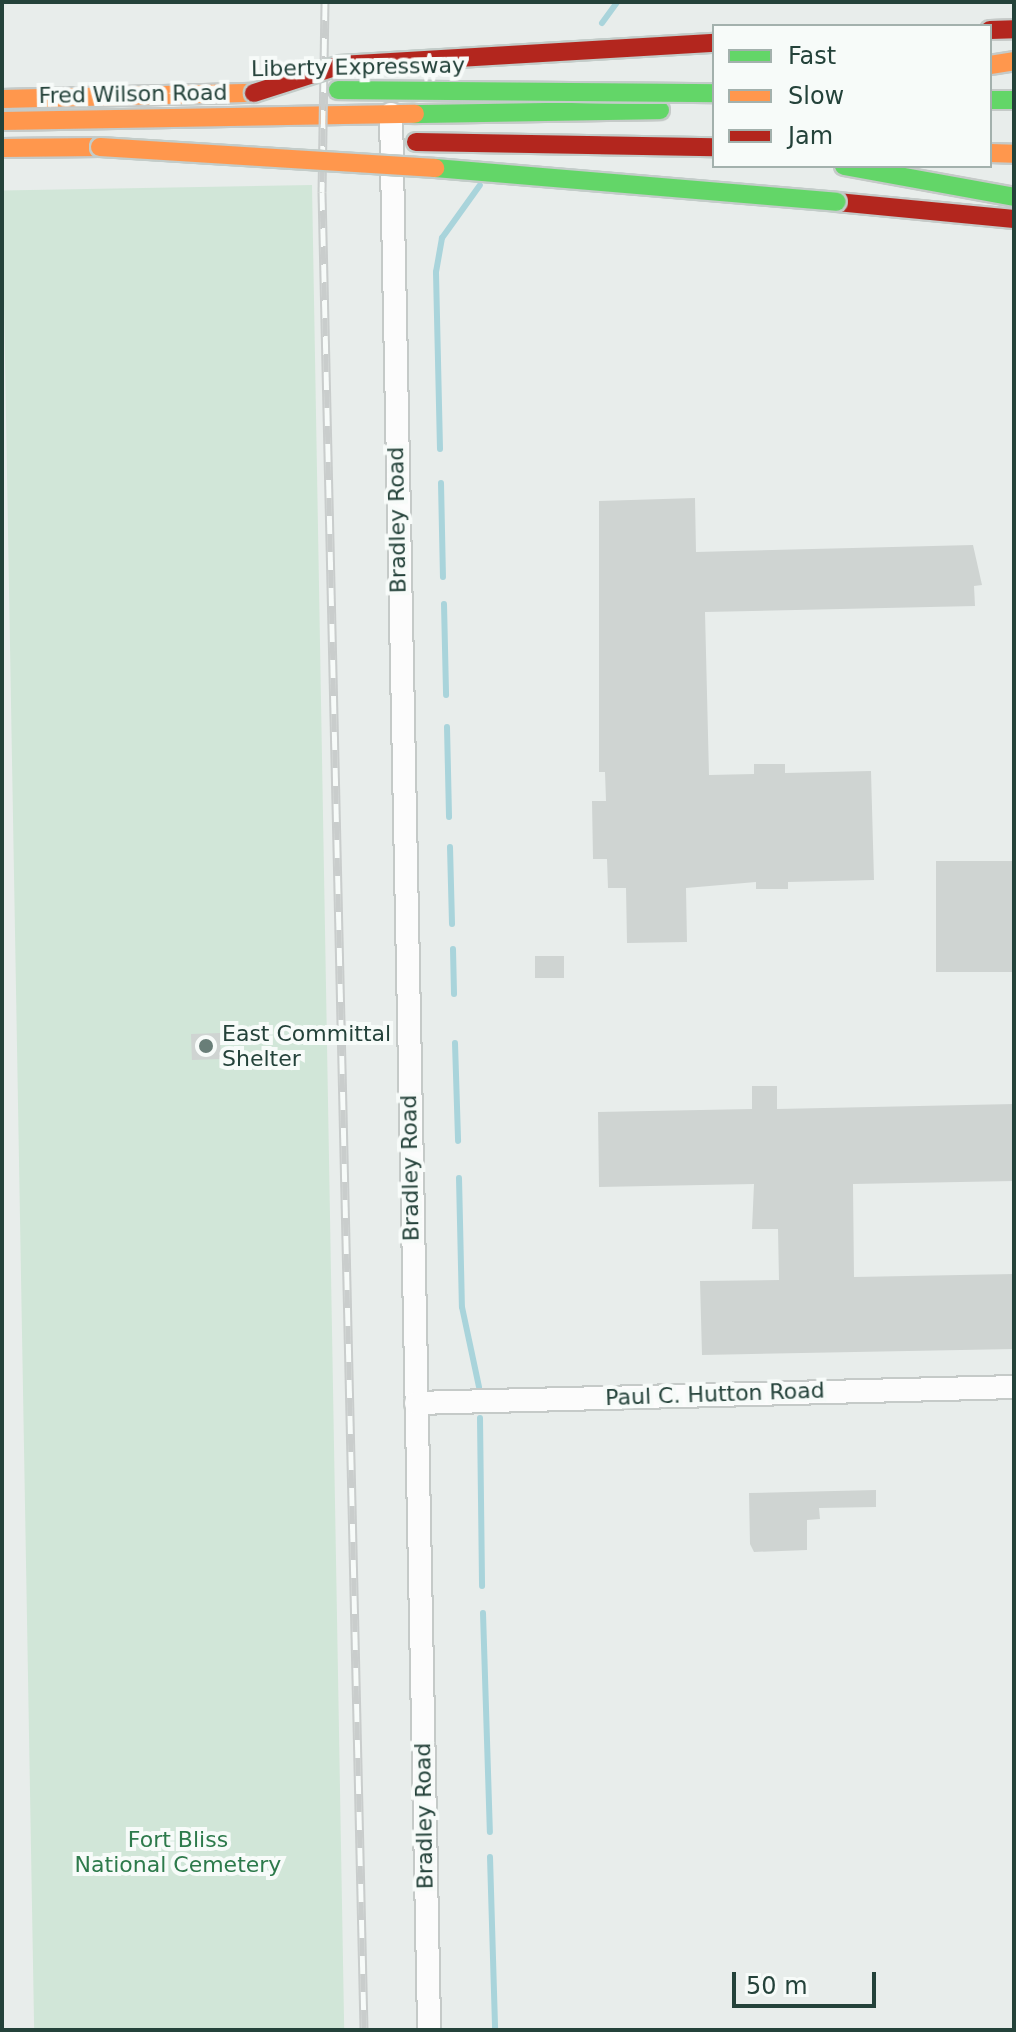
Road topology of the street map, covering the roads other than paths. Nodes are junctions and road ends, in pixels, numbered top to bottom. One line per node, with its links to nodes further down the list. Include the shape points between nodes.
1 (1014, 29): 2 (main road)
2 (992, 30)
3 (712, 43): 6 (main road, bridge, via 341,65)
4 (1014, 61): 5 (main road)
5 (992, 65)
6 (254, 93): 7 (main road, Liberty Expressway, bridge); 8 (main road, Liberty Expressway)
7 (712, 93)
8 (2, 99)
9 (992, 100): 10 (main road)
10 (1014, 100)
11 (712, 106): 13 (main road, Fred Wilson Road)
12 (391, 114): 13 (main road, Fred Wilson Road); 14 (main road, Fred Wilson Road); 25 (street, Bradley Road)
13 (553, 115): 15 (main road, Fred Wilson Road)
14 (2, 121)
15 (712, 133)
16 (100, 147): 17 (main road, bridge, via 488,141); 18 (main road); 23 (main road, bridge, via 585,178)
17 (712, 147)
18 (2, 148)
19 (992, 153): 20 (main road)
20 (1014, 154)
21 (855, 168): 22 (main road)
22 (1014, 197)
23 (1014, 219)
24 (1014, 1387): 25 (street, Paul C. Hutton Road)
25 (416, 1403): 26 (street, Bradley Road)
26 (429, 2030)

